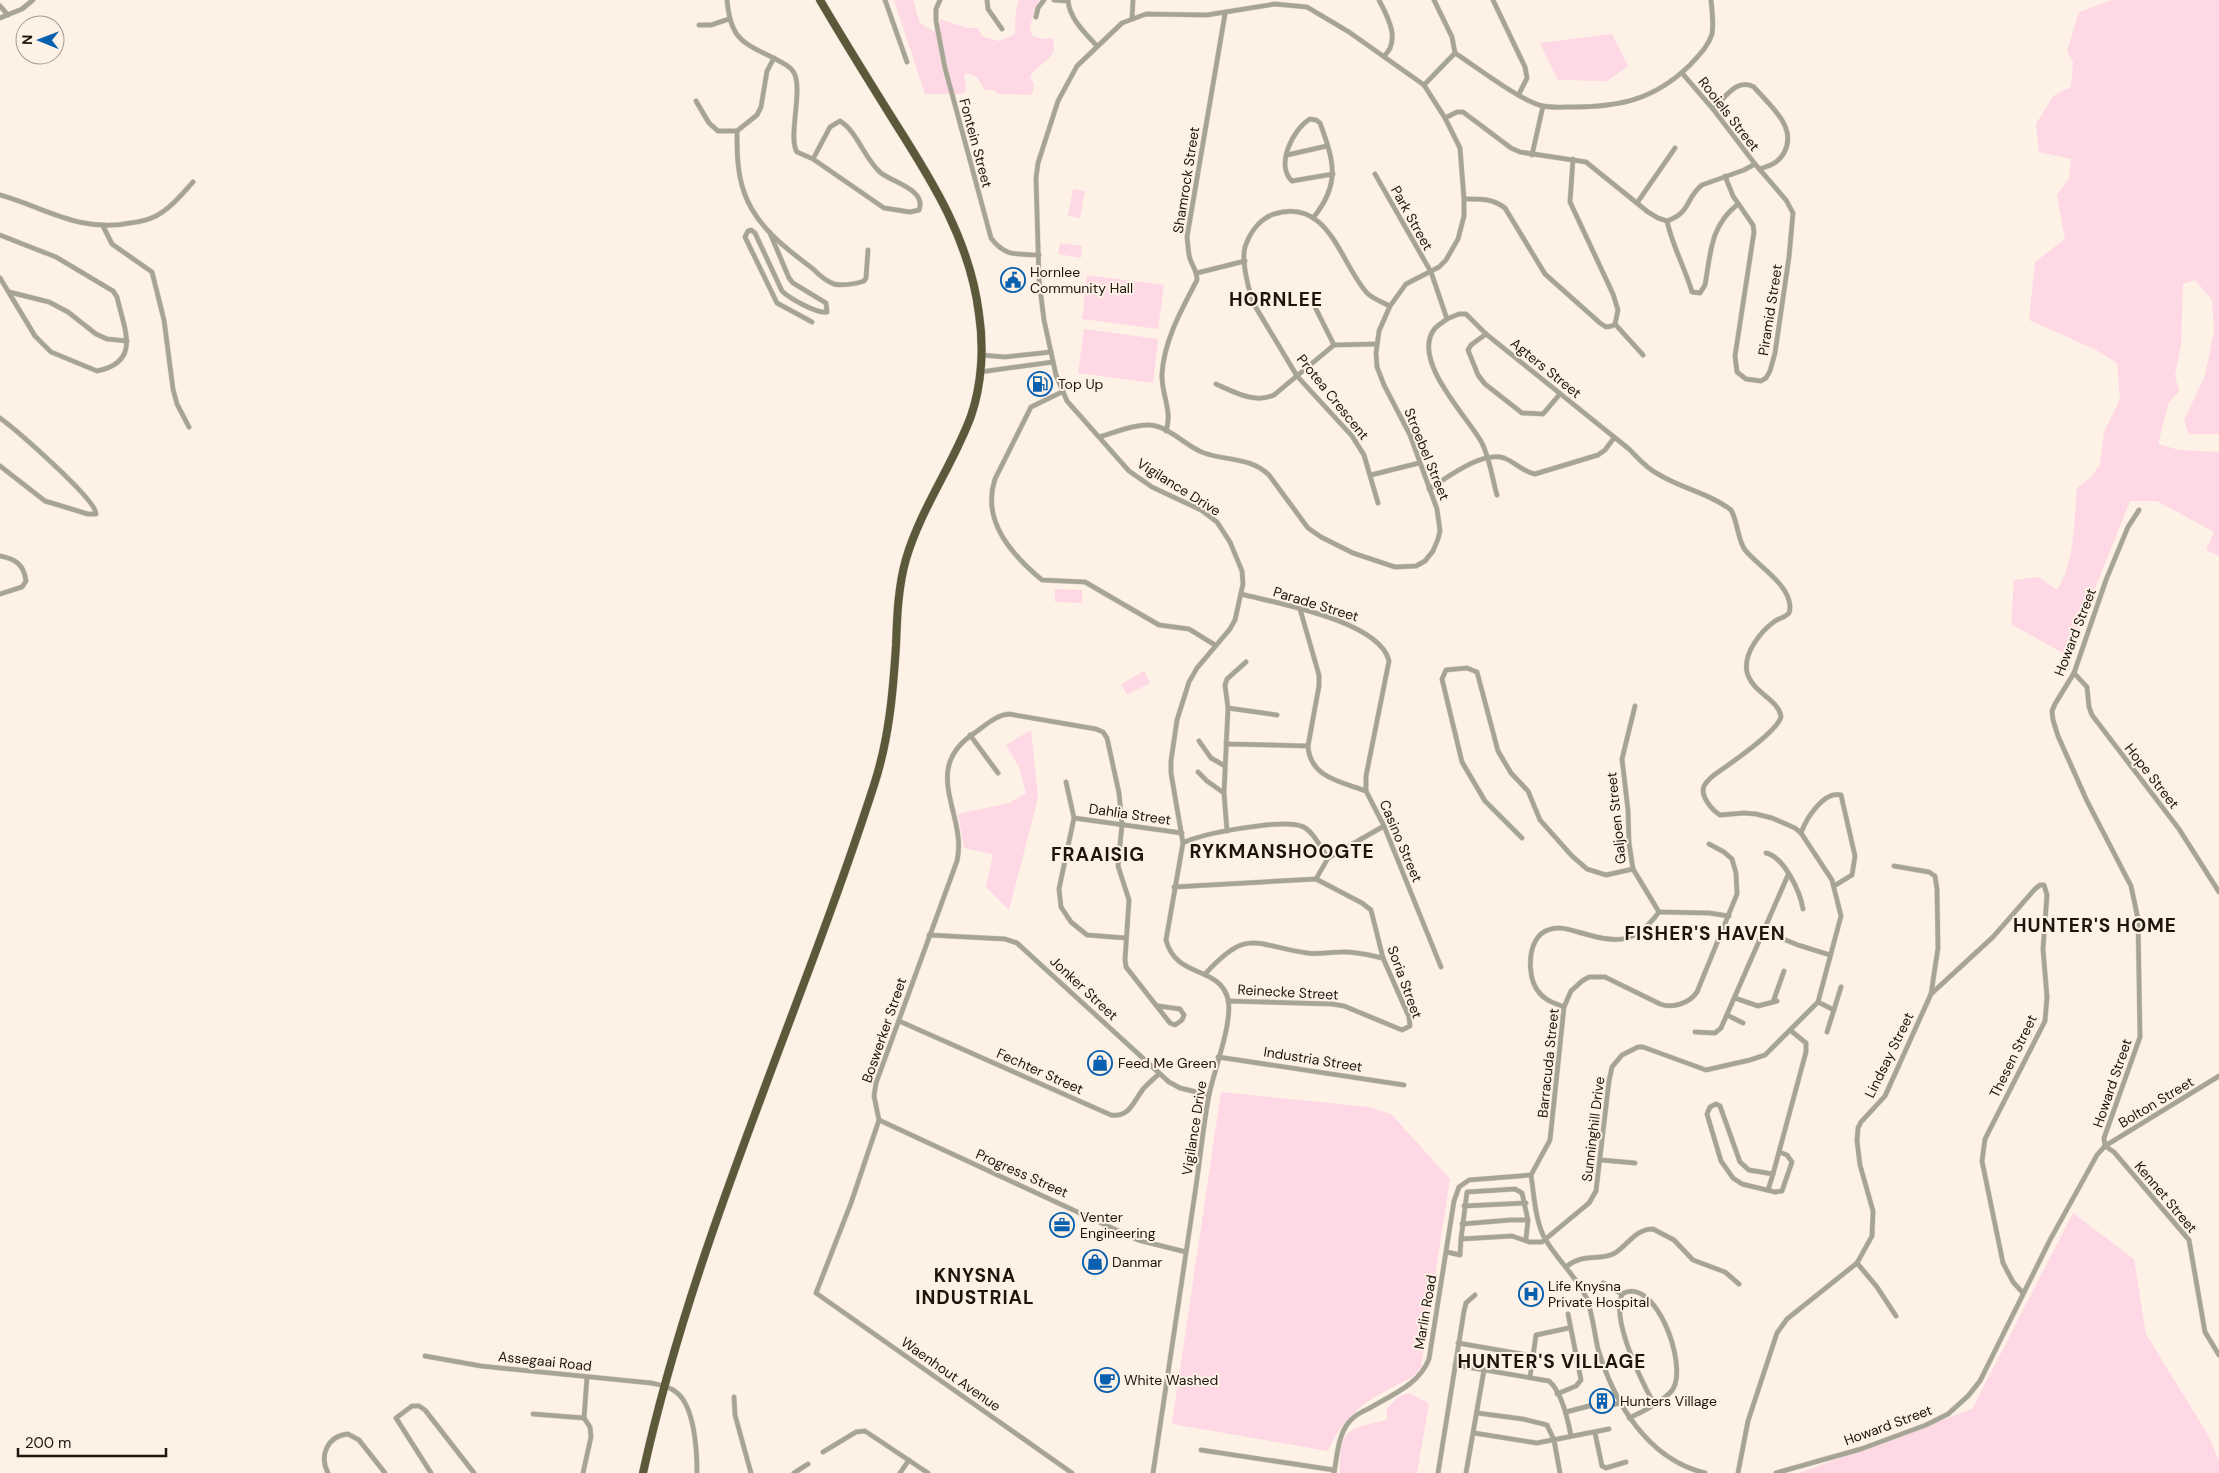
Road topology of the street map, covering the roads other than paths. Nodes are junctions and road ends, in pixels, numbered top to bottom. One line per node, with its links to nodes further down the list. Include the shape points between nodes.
1 (33, 0): 18 (street, via 28,6)
2 (727, 0): 21 (street)
3 (820, 0): 76 (highway, via 930,179 954,224 972,274 980,316)
4 (885, 0): 29 (street)
5 (940, 0): 60 (street, Fontein Street, via 936,21 945,68 991,238 1006,252)
6 (987, 0): 24 (street, via 988,9)
7 (1044, 0): 19 (street)
8 (1054, 0): 9 (street)
9 (1068, 0): 25 (street, via 1076,21)
10 (1133, 0): 22 (street)
11 (1379, 0): 27 (street, via 1393,36 1389,52)
12 (1434, 0): 26 (street, via 1452,37)
13 (1493, 0): 32 (street, via 1525,67 1526,78)
14 (1711, 0): 30 (street, via 1711,37 1702,53)
15 (1275, 2): 17 (street); 27 (street, via 1307,7)
16 (0, 6): 18 (street)
17 (1225, 14): 22 (street, via 1146,14); 63 (street, Shamrock Street, via 1188,237 1190,259)
18 (8, 15): 20 (street)
19 (1036, 17)
20 (0, 18)
21 (729, 19): 23 (street); 28 (street, via 733,30 745,44)
22 (1132, 19): 25 (street, Vigilance Drive, via 1122,23)
23 (699, 25)
24 (1002, 29)
25 (1097, 46): 60 (street, Vigilance Drive, via 1077,66 1065,85 1038,163)
26 (1455, 53): 31 (street); 32 (street)
27 (1384, 56): 31 (street)
28 (774, 58): 37 (street, via 765,77 757,116); 42 (street, via 796,75 794,145 797,152)
29 (907, 62)
30 (1682, 73): 34 (street, via 1644,98 1622,104); 35 (street, Rooiels Street)
31 (1424, 85): 36 (street, Stroebel Street)
32 (1519, 94): 34 (street)
33 (696, 101): 37 (street, via 709,123 718,131)
34 (1543, 106): 41 (street)
35 (1712, 109): 44 (street, Rooiels Street); 45 (street, via 1739,84 1748,84 1782,120 1789,136 1786,150 1777,162)
36 (1445, 118): 41 (street, via 1463,112 1510,148); 51 (street, Stroebel Street, via 1460,148)
37 (737, 131): 57 (street, via 738,168 744,193)
38 (1327, 146): 40 (street); 40 (street, via 1320,123 1310,119 1298,128); 46 (street)
39 (1675, 148): 52 (street)
40 (1287, 155): 46 (street, via 1285,170 1292,181)
41 (1532, 155): 43 (street)
42 (813, 159): 42 (street, via 830,127 840,121 877,169 915,194 920,202 919,210 910,212 884,208)
43 (1573, 159): 52 (street, via 1586,162); 70 (street, via 1570,202 1613,294 1618,310)
44 (1754, 164): 45 (street, Rooiels Street); 48 (street)
45 (1759, 168): 53 (street, Piramid Street, via 1786,200 1793,213 1793,221 1774,359 1766,378 1758,381 1740,376 1736,367 1754,232 1753,225)
46 (1333, 174): 54 (street, via 1329,193)
47 (1375, 174): 62 (street, Park Street)
48 (1726, 176): 53 (street, Piramid Street); 55 (street, via 1702,185 1682,214)
49 (193, 182): 56 (street, via 155,217)
50 (0, 195): 56 (street, via 78,224)
51 (1464, 199): 62 (street, Stroebel Street, via 1464,216 1458,239 1446,260); 70 (street, via 1498,202 1505,208 1545,274 1600,323 1606,327)
52 (1637, 203): 55 (street)
53 (1738, 204): 55 (street, via 1719,223 1705,285 1700,293 1692,292)
54 (1313, 218): 61 (street, Protea Crescent, via 1304,213 1283,212 1264,218 1245,248); 67 (street, via 1328,231 1369,295)
55 (1667, 221)
56 (103, 226): 85 (street, via 112,244 152,272 164,320 173,389)
57 (770, 233): 59 (street, via 817,273 836,284 864,281); 69 (street, via 793,284 826,303 827,312 818,312 787,296 755,233 751,230 745,237 777,303)
58 (0, 235): 72 (street, via 44,251 113,291)
59 (868, 250)
60 (1039, 255): 75 (street, Vigilance Drive, via 1040,295)
61 (1245, 261): 63 (street); 80 (street, Protea Crescent, via 1250,295)
62 (1431, 272): 67 (street, Stroebel Street, via 1406,284); 68 (street, Park Street)
63 (1197, 273): 86 (street, via 1197,280 1173,328 1162,373 1169,415)
64 (0, 278): 65 (street)
65 (9, 292): 72 (street, via 49,302 96,334); 72 (street, via 35,336 46,348 90,370 105,369 119,363 126,354)
66 (1313, 303): 74 (street)
67 (1390, 306): 73 (street, Stroebel Street)
68 (1448, 319): 71 (street, Agters Street, via 1466,314); 89 (street, via 1430,337 1432,365 1450,401 1482,445)
69 (812, 322)
70 (1615, 324): 77 (street)
71 (1486, 334): 83 (street, Agters Street); 83 (street, via 1468,350 1485,384 1522,413 1531,415 1542,414)
72 (127, 341)
73 (1376, 344): 74 (street); 90 (street, Stroebel Street, via 1377,367 1410,435)
74 (1334, 345): 80 (street)
75 (1051, 352): 76 (street, via 1005,358); 78 (street, Vigilance Drive)
76 (980, 355): 79 (highway)
77 (1643, 355)
78 (1054, 362): 79 (street); 82 (street, Vigilance Drive)
79 (980, 372): 202 (highway, via 970,419 925,508 904,563 891,713 874,788 714,1227)
80 (1297, 376): 81 (street, via 1266,399 1236,393); 92 (street, Protea Crescent, via 1352,436)
81 (1216, 384)
82 (1062, 392): 87 (street, Vigilance Drive); 101 (street, via 1031,407 995,479 992,501 998,531 1004,542 1042,580 1085,582 1159,626 1189,628)
83 (1560, 394): 88 (street, Agters Street)
84 (0, 418): 91 (street, via 75,484 96,508 96,514 46,501)
85 (189, 427)
86 (1166, 431): 87 (street, Stroebel Street, via 1157,426 1145,426); 93 (street, Stroebel Street, via 1205,453 1257,466 1269,475 1313,532 1353,553 1395,567 1416,566 1425,561 1438,540 1437,509)
87 (1099, 436): 99 (street, Vigilance Drive, via 1141,480 1201,510 1217,522 1240,562)
88 (1614, 438): 89 (street, via 1598,455 1536,474 1528,473 1501,457); 122 (street, Agters Street, via 1660,476 1731,510 1744,548 1765,568 1789,601 1791,608 1788,613 1764,632 1752,647 1747,663 1747,672 1757,690 1781,712 1780,722 1772,732 1713,775 1703,792 1711,808 1720,815 1744,813 1772,818)
89 (1487, 458): 93 (street); 94 (street)
90 (1419, 463): 92 (street); 93 (street, Stroebel Street)
91 (0, 466)
92 (1371, 475): 95 (street, Protea Crescent)
93 (1429, 489)
94 (1497, 495)
95 (1378, 503)
96 (2139, 510): 103 (street, Howard Street, via 2128,527 2106,580)
97 (0, 556): 98 (street, via 19,563 25,571 26,581 22,587)
98 (0, 594)
99 (1241, 594): 100 (street, Parade Street); 101 (street, Vigilance Drive, via 1235,620)
100 (1300, 609): 110 (street, via 1319,675); 115 (street, Parade Street, via 1361,630 1373,638 1387,655)
101 (1215, 645): 121 (street, Vigilance Drive, via 1189,682 1177,720 1171,773)
102 (1246, 662): 105 (street, via 1225,682)
103 (2074, 673): 134 (street, Hope Street, via 2087,687 2089,707 2095,719 2179,828); 167 (street, Howard Street, via 2053,707 2053,720 2087,800 2128,878 2138,919 2140,1037 2104,1138)
104 (1635, 706): 129 (street, Galjoen Street, via 1622,759)
105 (1228, 708): 106 (street); 109 (street)
106 (1277, 716)
107 (970, 735): 113 (street); 118 (street, via 1003,714 1103,732 1116,778); 139 (street, Boswerker Street, via 955,751 947,770 959,848)
108 (1199, 742): 111 (street, via 1211,758)
109 (1226, 744): 110 (street); 111 (street)
110 (1308, 746): 115 (street, Casino Street, via 1309,756 1319,772)
111 (1224, 766): 116 (street)
112 (1198, 772): 116 (street)
113 (998, 773)
114 (1066, 782): 117 (street)
115 (1366, 791): 119 (street, Casino Street)
116 (1224, 792): 120 (street)
117 (1074, 818): 118 (street, Dahlia Street); 140 (street, via 1060,889 1061,907 1071,922 1088,935)
118 (1122, 824): 121 (street, Dahlia Street); 140 (street, via 1118,860 1129,900)
119 (1384, 826): 127 (street); 143 (street, Casino Street)
120 (1227, 830): 124 (street); 127 (street, via 1300,825)
121 (1182, 832): 124 (street, Vigilance Drive)
122 (1801, 833): 132 (street); 132 (street, via 1813,810 1830,795 1841,795 1855,861 1852,874)
123 (1522, 838): 129 (street, via 1485,801 1462,762 1442,679 1446,670 1467,668 1477,672 1498,750 1510,773 1528,791 1540,820 1572,856 1587,869 1606,875)
124 (1183, 842): 133 (street, Vigilance Drive)
125 (1709, 844): 137 (street, Barracuda Street, via 1724,852 1735,866 1737,894)
126 (1766, 853): 130 (street, via 1777,858)
127 (1328, 858): 131 (street)
128 (1894, 866): 147 (street, Lindsay Street, via 1929,872 1936,880 1938,948)
129 (1633, 869): 136 (street, Galjoen Street)
130 (1788, 875): 135 (street, via 1800,894); 138 (street)
131 (1316, 879): 133 (street); 142 (street, Soria Street, via 1371,910)
132 (1834, 886): 141 (street, via 1841,916)
133 (1174, 887): 145 (street, Vigilance Drive, via 1166,930 1168,948 1184,966)
134 (2219, 892)
135 (1804, 908)
136 (1659, 912): 137 (street); 152 (street, via 1643,932 1623,939 1596,938 1561,928 1540,934 1532,951 1532,979 1542,996)
137 (1729, 916): 152 (street, Barracuda Street, via 1697,992 1689,1000 1663,1006 1598,976 1589,977 1576,986)
138 (1763, 931): 141 (street); 148 (street)
139 (929, 935): 155 (street, Boswerker Street); 162 (street, Jonker Street, via 1005,939 1016,943)
140 (1126, 938): 151 (street, via 1126,967)
141 (1830, 955): 150 (street)
142 (1383, 958): 145 (street, via 1343,952 1308,953 1268,943 1246,942 1228,951); 157 (street, Soria Street, via 1411,1024)
143 (1441, 967)
144 (1784, 971): 148 (street, via 1775,1001 1758,1006)
145 (1205, 974): 149 (street, Vigilance Drive, via 1222,988)
146 (1841, 987): 153 (street)
147 (1931, 994): 183 (street, Lindsay Street, via 1885,1096 1858,1128 1860,1165 1874,1220 1872,1236); 188 (street, Thesen Street, via 1993,937 2035,888 2044,885 2048,895 2043,949 2047,997 2045,1022 1984,1139 1982,1161 2004,1263 2013,1282)
148 (1735, 998): 154 (street)
149 (1228, 1001): 157 (street, Reinecke Street, via 1332,1004); 161 (street, Vigilance Drive, via 1228,1017)
150 (1818, 1002): 153 (street); 158 (street, Sunninghill Drive)
151 (1158, 1006): 151 (street, via 1170,1023 1182,1020 1184,1015 1180,1009)
152 (1564, 1007): 172 (street, Barracuda Street, via 1550,1140)
153 (1834, 1010): 160 (street)
154 (1727, 1015): 156 (street); 159 (street, via 1719,1032)
155 (899, 1021): 162 (street, Fechter Street, via 1111,1115 1123,1115 1128,1111 1144,1088); 166 (street, Boswerker Street, via 874,1090)
156 (1743, 1023)
157 (1402, 1030)
158 (1790, 1030): 168 (street, via 1806,1044 1806,1052); 169 (street, Sunninghill Drive, via 1765,1055 1706,1070 1644,1047 1622,1055 1612,1067 1609,1081)
159 (1695, 1032)
160 (1827, 1032)
161 (1218, 1056): 164 (street, Industria Street); 165 (street, Vigilance Drive)
162 (1159, 1074): 165 (street, Jonker Street, via 1180,1088)
163 (2219, 1076): 167 (street, Bolton Street)
164 (1404, 1085)
165 (1209, 1095): 181 (street, Vigilance Drive)
166 (879, 1120): 181 (street, Progress Street, via 1138,1240); 187 (street, Boswerker Street)
167 (2105, 1146): 188 (street, Howard Street, via 2080,1184); 195 (street, Kennet Street, via 2114,1152 2189,1240 2205,1332)
168 (1780, 1152): 171 (street); 173 (street, via 1790,1157 1790,1170 1782,1191)
169 (1601, 1160): 170 (street); 180 (street, Sunninghill Drive, via 1594,1197)
170 (1635, 1163)
171 (1773, 1174): 173 (street); 173 (street, via 1743,1166 1737,1158 1720,1106 1710,1106 1708,1120 1723,1165 1739,1183)
172 (1531, 1175): 180 (street, via 1539,1224); 182 (street, Marlin Road, via 1469,1180 1462,1184 1456,1192)
173 (1768, 1190)
174 (1526, 1203): 175 (street); 175 (street, via 1522,1194 1515,1190 1473,1191 1466,1194); 176 (street)
175 (1464, 1206): 177 (street)
176 (1528, 1220): 177 (street); 179 (street)
177 (1462, 1224): 178 (street)
178 (1461, 1239): 179 (street, via 1512,1236); 182 (street, via 1460,1255)
179 (1526, 1239): 180 (street, via 1535,1243)
180 (1546, 1240): 184 (street)
181 (1186, 1252): 235 (street, Vigilance Drive)
182 (1447, 1252): 222 (street, Marlin Road, via 1429,1359 1424,1370 1410,1384 1349,1422 1340,1440)
183 (1857, 1263): 192 (street); 240 (street, Lindsay Street, via 1788,1319 1777,1333 1748,1421)
184 (1567, 1266): 186 (street, via 1580,1258 1615,1253 1641,1231 1653,1229 1674,1240 1693,1260 1725,1272); 205 (street, via 1589,1304 1604,1366)
185 (1603, 1283): 190 (street)
186 (1739, 1284)
187 (816, 1293): 234 (street, Waenhout Avenue)
188 (2023, 1293): 241 (street, Howard Street, via 1980,1381 1948,1414 1869,1446)
189 (1474, 1294): 194 (street, via 1465,1306)
190 (1622, 1294): 206 (street, via 1619,1304 1624,1334); 206 (street, via 1634,1291 1646,1298 1667,1326 1673,1344 1675,1385 1669,1394)
191 (1568, 1314): 193 (street)
192 (1896, 1316)
193 (1569, 1328): 197 (street, via 1537,1333); 203 (street, via 1581,1383)
194 (1458, 1343): 197 (street); 198 (street)
195 (2219, 1355)
196 (425, 1356): 200 (street, Assegaai Road, via 482,1366)
197 (1533, 1356): 201 (street)
198 (1455, 1365): 199 (street); 236 (street)
199 (1484, 1370): 201 (street); 208 (street)
200 (587, 1377): 202 (street, Assegaai Road); 210 (street)
201 (1530, 1377): 203 (street, via 1549,1381)
202 (664, 1386): 228 (highway); 229 (street, via 681,1396 687,1410 696,1443)
203 (1557, 1394): 207 (street)
204 (734, 1397): 230 (street, via 735,1415)
205 (1620, 1403): 207 (street); 211 (street)
206 (1654, 1404): 211 (street)
207 (1566, 1412): 215 (street)
208 (1477, 1413): 213 (street); 216 (street, via 1542,1423 1549,1427)
209 (533, 1414): 210 (street)
210 (584, 1418): 227 (street, via 591,1431)
211 (1629, 1418): 239 (street, via 1663,1453)
212 (1609, 1430): 214 (street)
213 (1474, 1433): 216 (street, via 1533,1443); 237 (street)
214 (1595, 1433): 215 (street); 220 (street, via 1602,1466 1606,1468)
215 (1571, 1436): 216 (street)
216 (1554, 1440): 238 (street)
217 (1201, 1450): 222 (street)
218 (823, 1452): 219 (street, via 856,1432 865,1431)
219 (909, 1460): 232 (street); 233 (street)
220 (1626, 1462)
221 (808, 1464): 231 (street)
222 (1334, 1472)
223 (328, 1473): 224 (street, via 324,1463 326,1447 338,1436 348,1434 360,1440)
224 (385, 1473)
225 (431, 1473): 226 (street, via 396,1418 412,1406 422,1408)
226 (474, 1473)
227 (583, 1473)
228 (643, 1473)
229 (697, 1473)
230 (751, 1473)
231 (794, 1473)
232 (900, 1473)
233 (928, 1473)
234 (1072, 1473)
235 (1153, 1473)
236 (1438, 1473)
237 (1466, 1473)
238 (1560, 1473)
239 (1705, 1473)
240 (1738, 1473)
241 (1776, 1473)

